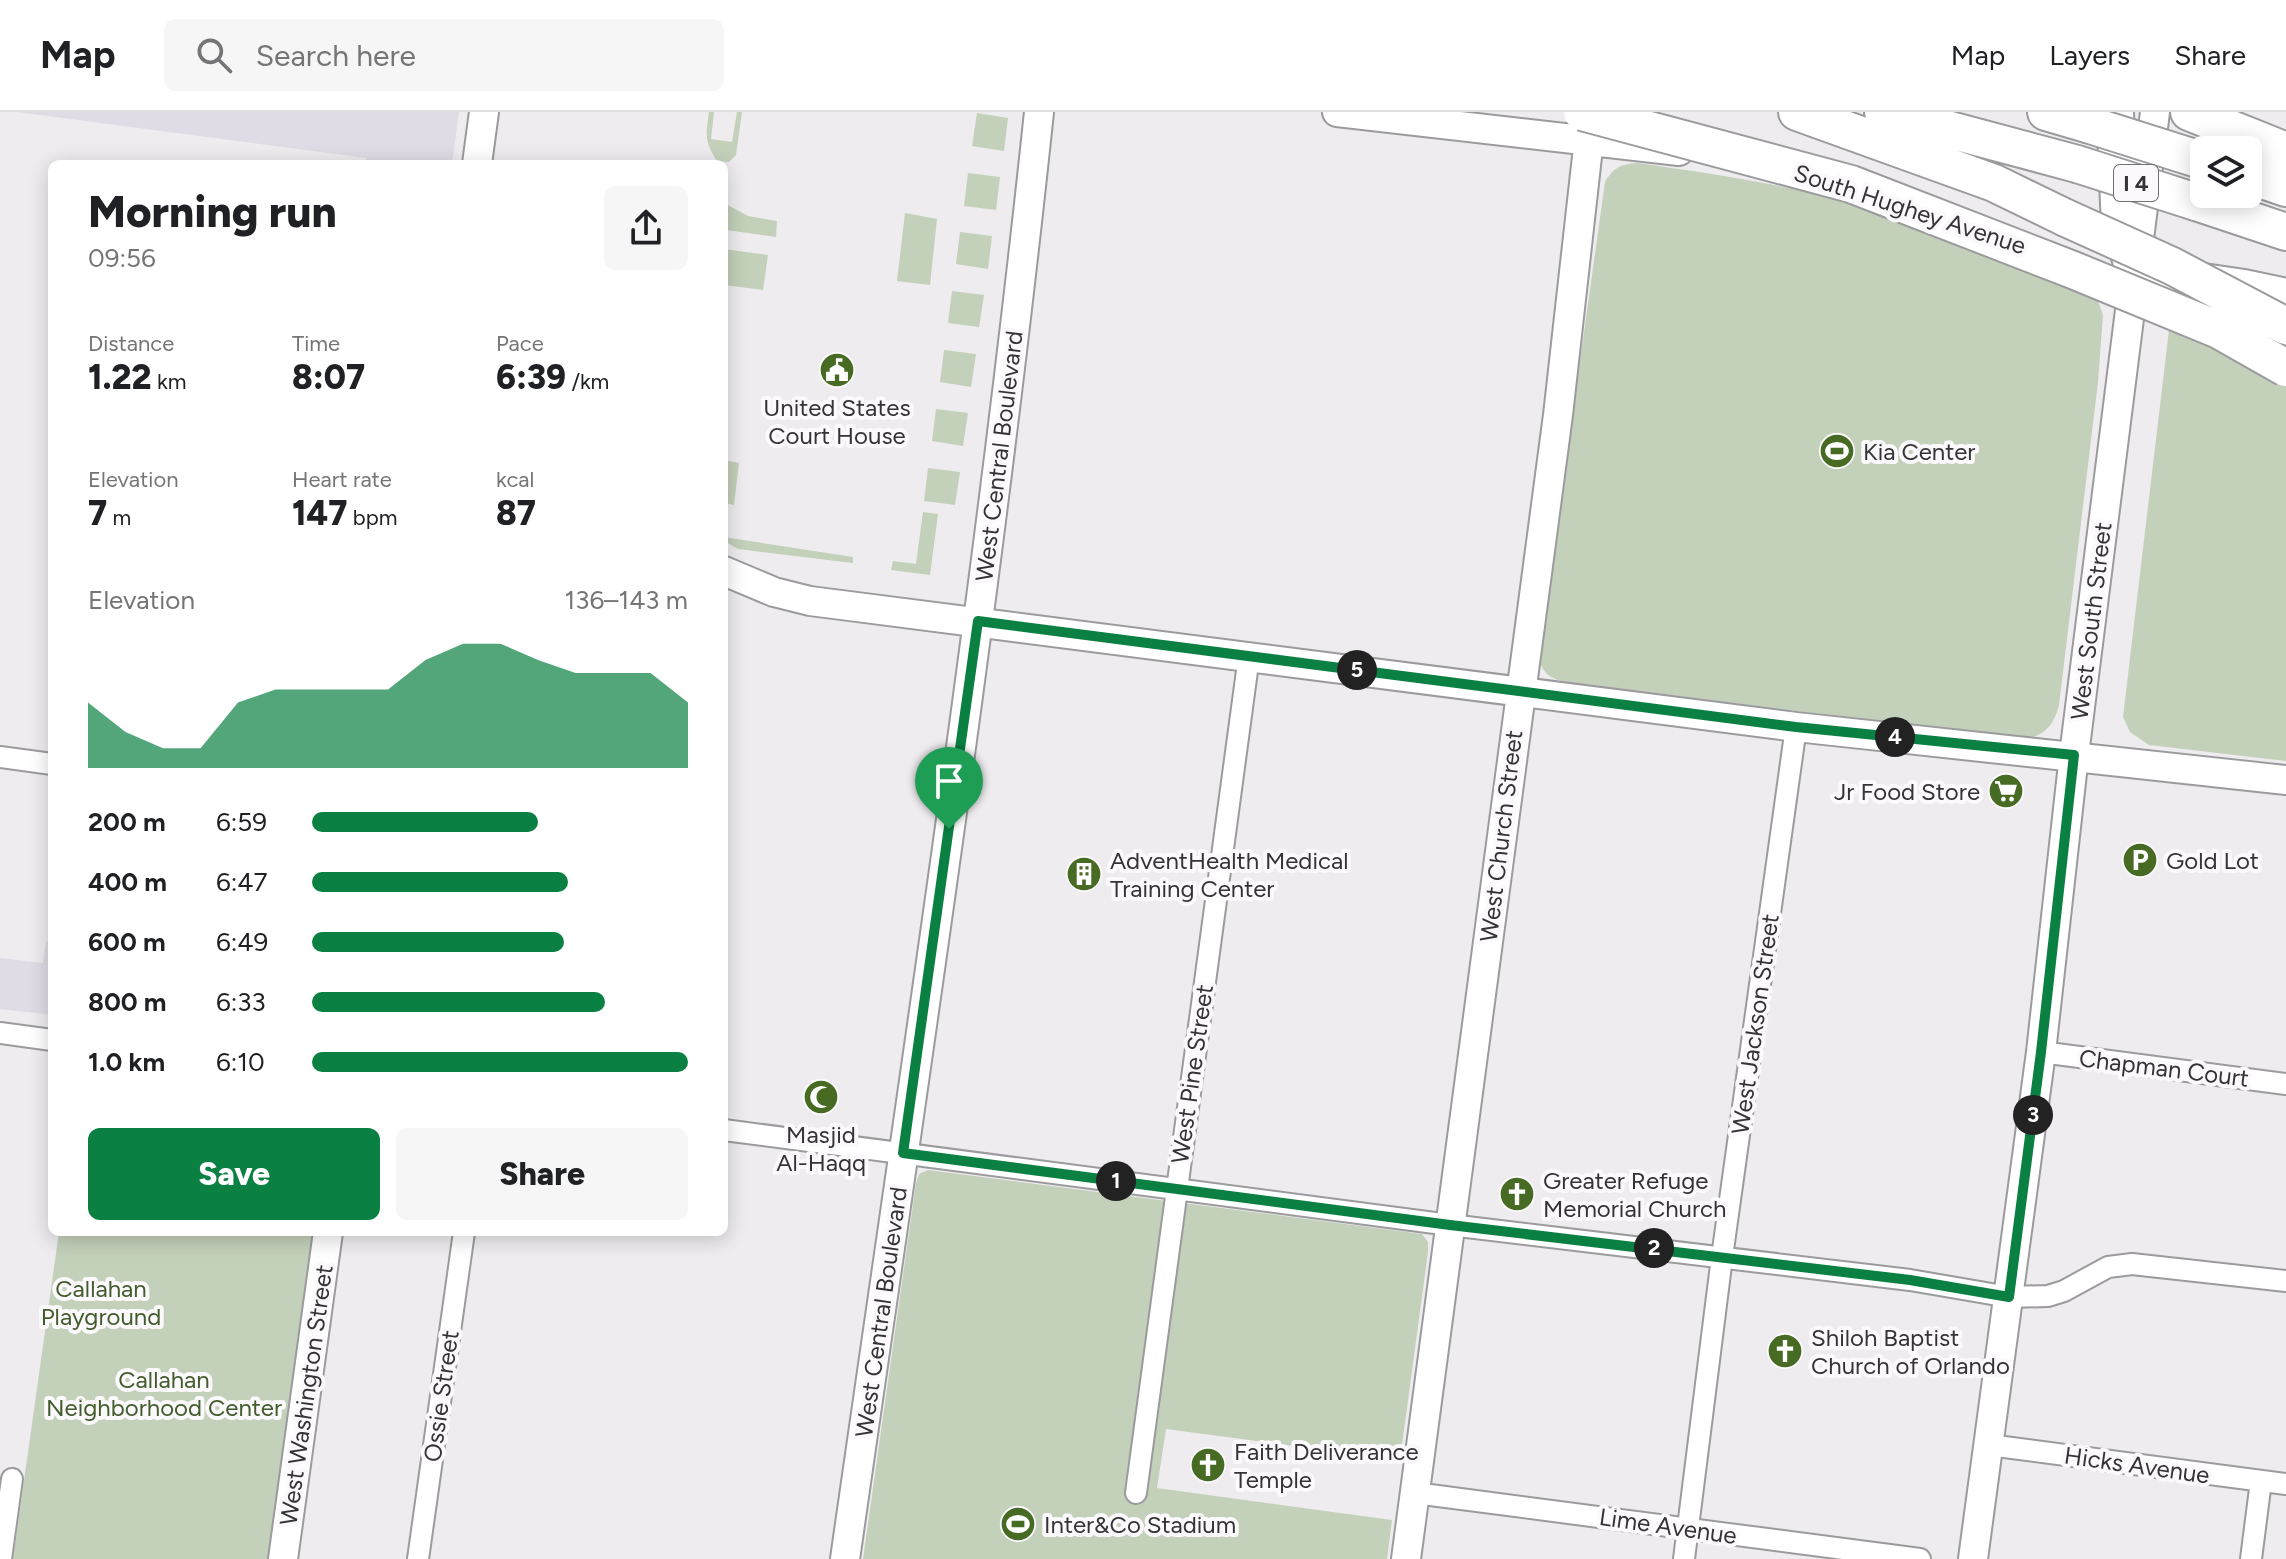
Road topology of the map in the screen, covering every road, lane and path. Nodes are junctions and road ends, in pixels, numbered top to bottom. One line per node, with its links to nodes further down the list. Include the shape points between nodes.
1 (484, 112): 16 (street)
2 (1039, 112): 25 (street, West Central Boulevard)
3 (1337, 112): 12 (street, South Hughey Avenue)
4 (1592, 112): 12 (street, West Church Street)
5 (1797, 112): 22 (highway, bridge, via 1994,183)
6 (1883, 112): 19 (highway, I 4, bridge, via 2077,164)
7 (2046, 112): 11 (highway)
8 (2155, 112): 20 (street, West South Street)
9 (2189, 112): 14 (highway)
10 (2235, 112): 13 (highway)
11 (2101, 118): 15 (highway, bridge); 20 (highway, via 2120,226)
12 (1586, 127): 20 (street, South Hughey Avenue, via 1809,173 2025,246); 23 (highway, bridge, via 1851,184 2219,330); 27 (street, West Church Street, via 1558,415)
13 (2286, 131)
14 (2286, 151)
15 (2190, 155)
16 (478, 160)
17 (2262, 180): 18 (highway)
18 (2286, 188)
19 (2286, 232)
20 (2135, 272): 21 (highway); 29 (street, West South Street)
21 (2286, 297)
22 (2286, 326)
23 (2286, 368)
24 (728, 573): 25 (street, via 810,601)
25 (978, 621): 26 (street); 38 (street, West Central Boulevard)
26 (1249, 656): 27 (street); 39 (street, West Pine Street)
27 (1520, 691): 28 (street); 40 (street, West Church Street)
28 (1796, 727): 29 (street); 43 (street, West Jackson Street)
29 (2074, 755): 32 (street); 35 (street, West South Street)
30 (0, 757): 31 (street)
31 (48, 763)
32 (2286, 780)
33 (0, 1033): 34 (street)
34 (48, 1039)
35 (2041, 1052): 36 (street, Chapman Court); 45 (street, West South Street)
36 (2286, 1084)
37 (728, 1131): 38 (street)
38 (903, 1153): 39 (street); 56 (street, West Central Boulevard)
39 (1176, 1189): 40 (street); 50 (street, West Pine Street)
40 (1450, 1225): 43 (street); 51 (street, West Church Street)
41 (327, 1236): 54 (street, West Washington Street)
42 (463, 1236): 55 (street, Ossie Street)
43 (1722, 1257): 45 (street); 52 (street, West Jackson Street)
44 (2286, 1281): 45 (street, via 2132,1264 2108,1267 2048,1296)
45 (2009, 1297): 46 (street, West South Street)
46 (1989, 1445): 48 (street, Hicks Avenue); 60 (street, West South Street)
47 (12, 1479): 53 (street)
48 (2261, 1481): 49 (street, Hicks Avenue); 61 (street)
49 (2286, 1484)
50 (1136, 1493)
51 (1415, 1493): 52 (street, Lime Avenue); 57 (street, West Church Street)
52 (1688, 1529): 58 (street, West Jackson Street); 59 (street, Lime Avenue)
53 (1, 1559)
54 (283, 1559)
55 (418, 1559)
56 (845, 1559)
57 (1406, 1559)
58 (1684, 1559)
59 (1920, 1559)
60 (1973, 1559)
61 (2251, 1559)

